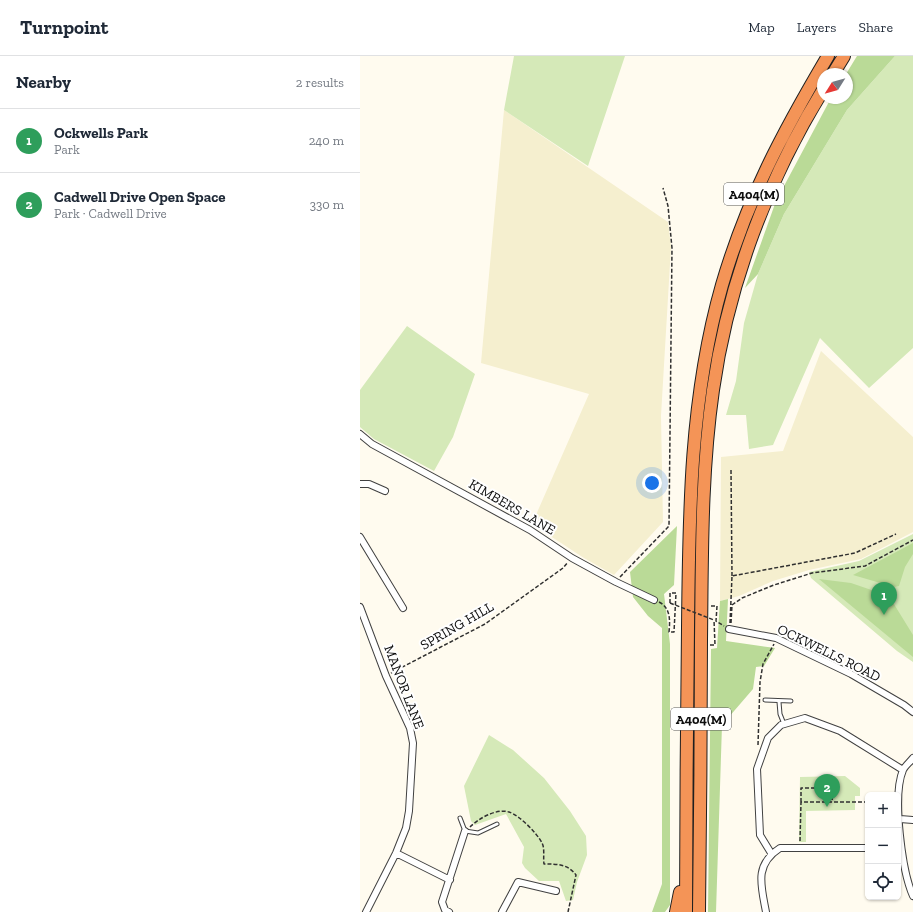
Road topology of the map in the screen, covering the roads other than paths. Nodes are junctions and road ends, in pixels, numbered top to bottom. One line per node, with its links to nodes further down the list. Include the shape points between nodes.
1 (828, 56): 29 (highway, A404(M), via 782,136 748,209 722,285 704,363 694,436 689,523)
2 (844, 56): 3 (highway)
3 (837, 68)
4 (817, 101): 39 (highway, A404(M), via 782,165 751,238 728,313 713,390 706,448 702,526)
5 (360, 434): 9 (street, KIMBERS LANE, via 372,444 530,530 572,558)
6 (360, 484): 7 (street, via 369,484)
7 (385, 491)
8 (360, 537): 11 (street)
9 (654, 600)
10 (360, 607): 27 (street, MANOR LANE, via 386,676 410,728 413,742 409,811 406,828)
11 (403, 608)
12 (730, 629): 16 (street, OCKWELLS ROAD, via 776,638 851,674)
13 (765, 700): 15 (lane)
14 (791, 701): 15 (lane)
15 (779, 702): 17 (lane)
16 (913, 712)
17 (784, 724): 19 (street, via 805,718 840,731); 28 (street, via 768,738 757,769 760,834)
18 (913, 758): 19 (street)
19 (903, 770): 20 (street)
20 (900, 792)
21 (460, 818): 25 (lane)
22 (901, 819): 23 (street)
23 (913, 820)
24 (497, 824): 25 (lane, via 478,833)
25 (465, 831): 31 (street)
26 (865, 848): 28 (street, via 780,848)
27 (396, 853): 31 (street); 34 (street, MANOR LANE)
28 (771, 854): 40 (street, via 763,864 762,888)
29 (686, 855): 37 (highway, A404(M)); 38 (highway, A404(M))
30 (901, 855): 33 (street)
31 (450, 880): 35 (street, via 442,902 445,910)
32 (556, 891): 36 (street, via 518,882)
33 (913, 896)
34 (366, 912)
35 (449, 912)
36 (502, 912)
37 (676, 912)
38 (686, 912)
39 (699, 912)
40 (766, 912)

